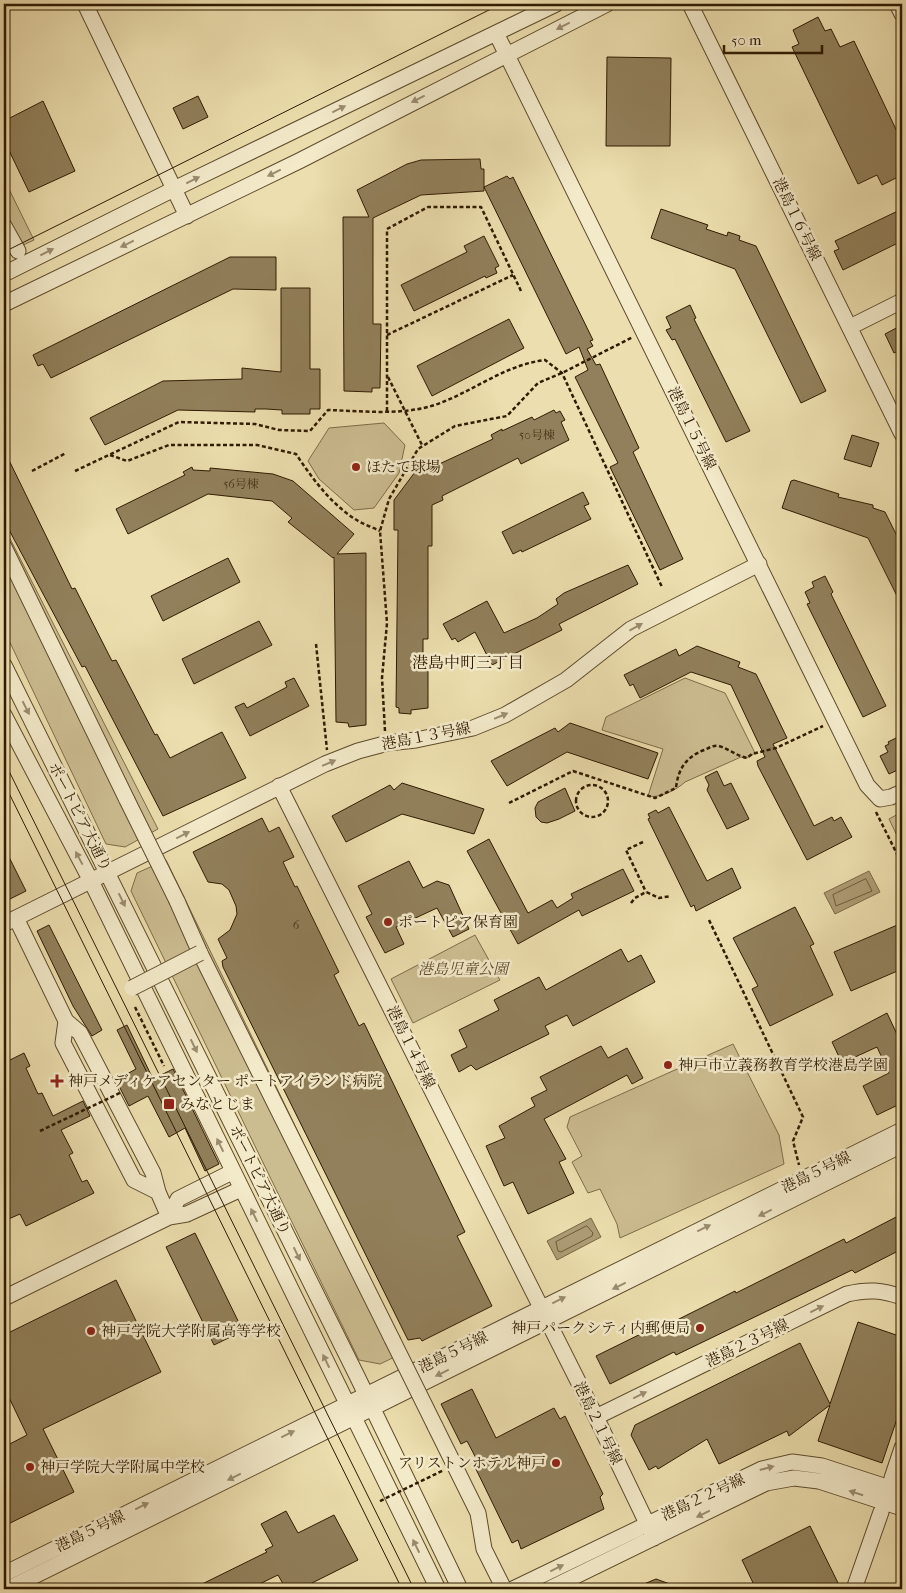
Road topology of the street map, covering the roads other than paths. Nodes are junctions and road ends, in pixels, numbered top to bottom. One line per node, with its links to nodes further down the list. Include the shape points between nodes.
1 (85, 4): 9 (street)
2 (556, 4): 7 (street)
3 (606, 4): 8 (street, one-way to 8)
4 (690, 4): 16 (street, 港島１６号線)
5 (897, 4): 6 (street)
6 (902, 14)
7 (496, 33): 8 (street, 港島１５号線); 9 (street, one-way to 7)
8 (506, 54): 10 (street, one-way to 10); 19 (street, 港島１５号線)
9 (174, 189): 10 (street); 13 (street, one-way to 9)
10 (187, 216): 15 (street, one-way to 15)
11 (4, 226): 12 (street)
12 (18, 251)
13 (4, 274)
14 (902, 301): 16 (street)
15 (4, 304)
16 (850, 327): 17 (street, 港島１６号線)
17 (902, 434)
18 (4, 547): 27 (street, bridge)
19 (759, 564): 22 (street, 港島１３号線, one-way to 19, via 358,751 472,728 505,715 566,680 631,629); 23 (street, 港島１５号線, via 873,794 880,799)
20 (4, 664): 24 (street, ポートピア大通り, one-way to 24)
21 (4, 715): 25 (street, ポートピア大通り, one-way to 21)
22 (279, 786): 24 (street, 港島１３号線, one-way to 22); 36 (street, 港島１４号線)
23 (902, 792)
24 (108, 872): 25 (street, 港島１３号線); 37 (street, ポートピア大通り, one-way to 37)
25 (91, 881): 26 (street, 港島１３号線); 31 (street, ポートピア大通り, one-way to 25)
26 (10, 921): 33 (street, via 66,1021 80,1033 153,1173)
27 (200, 953): 28 (street, bridge); 52 (street, bridge, via 478,1513)
28 (132, 988)
29 (902, 1130): 36 (street, 港島５号線, one-way to 29)
30 (902, 1145): 36 (street, 港島５号線, one-way to 36)
31 (232, 1172): 32 (street, ポートピア大通り); 33 (street, via 178,1199)
32 (241, 1189): 33 (street, via 187,1214); 38 (street, ポートピア大通り, one-way to 32)
33 (169, 1217): 35 (street)
34 (902, 1297): 39 (street, 港島２３号線, one-way to 34, via 847,1294 866,1290)
35 (4, 1298)
36 (544, 1315): 37 (street, 港島５号線); 39 (street, 港島２１号線)
37 (370, 1401): 38 (street, 港島５号線); 51 (street, ポートピア大通り)
38 (350, 1411): 47 (street, 港島５号線, one-way to 38); 49 (street, 港島５号線, one-way to 49); 50 (street, ポートピア大通り, one-way to 38)
39 (596, 1417): 45 (street, 港島２１号線)
40 (902, 1448): 41 (street)
41 (892, 1478)
42 (902, 1492): 45 (street, 港島２２号線, one-way to 42, via 762,1468 792,1462 822,1466)
43 (902, 1508): 46 (street, 港島２２号線, one-way to 46, via 819,1481 794,1478 766,1483)
44 (881, 1512): 54 (street)
45 (645, 1524): 46 (street, 港島２１号線); 53 (street, 港島２２号線, one-way to 45)
46 (654, 1538): 48 (street, 港島２２号線)
47 (4, 1574)
48 (554, 1588)
49 (8, 1589)
50 (438, 1589)
51 (460, 1589)
52 (504, 1589)
53 (513, 1589)
54 (854, 1589)

